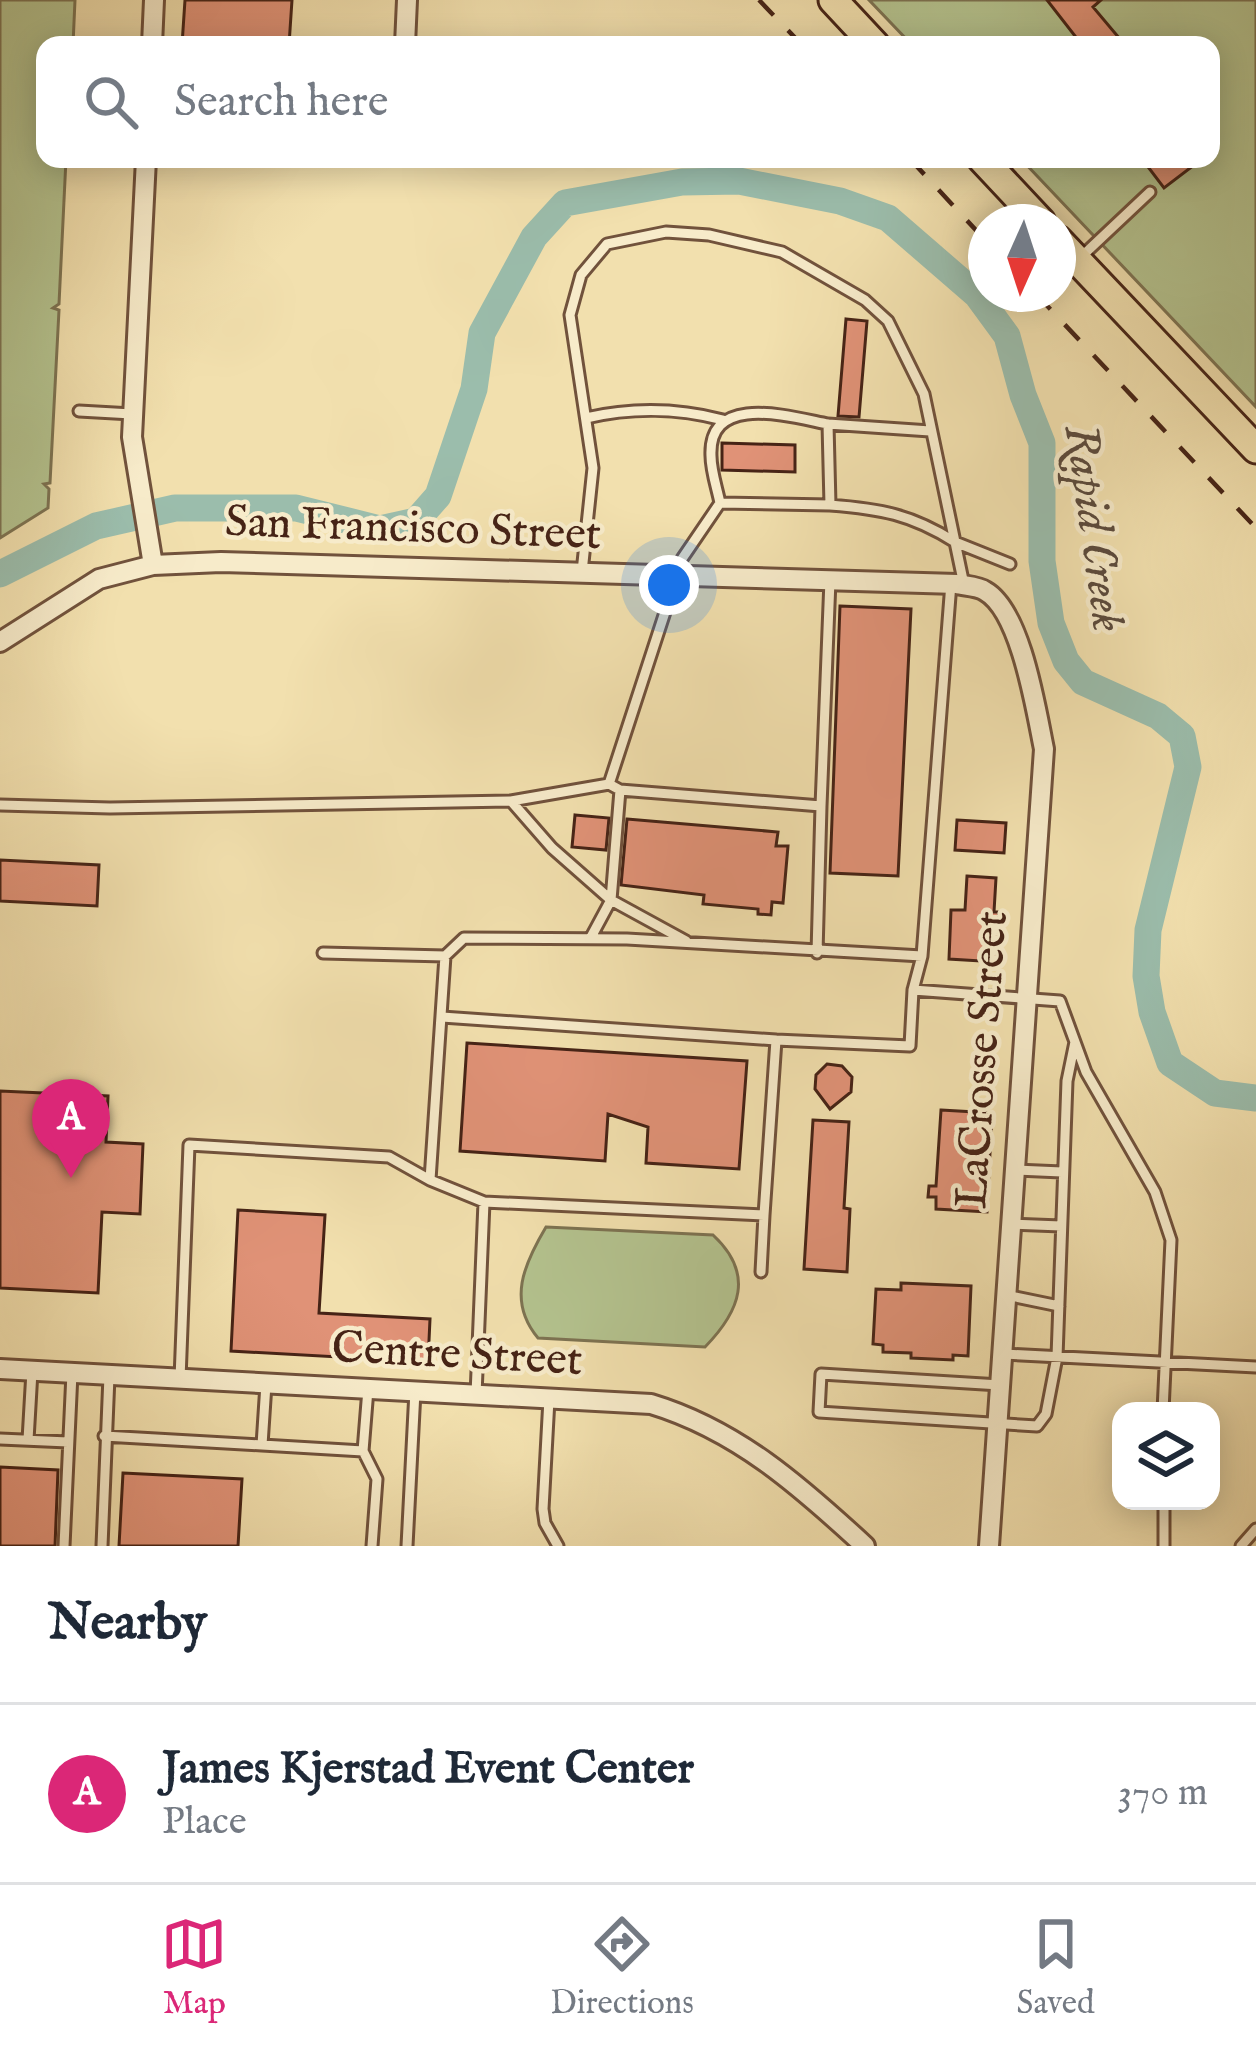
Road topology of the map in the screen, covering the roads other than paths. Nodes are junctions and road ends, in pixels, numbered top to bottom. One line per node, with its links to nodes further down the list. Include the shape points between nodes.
1 (154, 0): 4 (street)
2 (407, 0): 5 (street)
3 (832, 0): 6 (main road)
4 (152, 36)
5 (405, 36)
6 (866, 36)
7 (146, 168): 14 (street)
8 (990, 168): 10 (main road)
9 (1150, 192): 11 (lane)
10 (1024, 204)
11 (1076, 244)
12 (1076, 258): 19 (main road)
13 (79, 411): 14 (lane)
14 (132, 414): 24 (street)
15 (586, 418): 16 (lane, via 681,409); 18 (lane, via 570,315 581,274 607,244 666,232 782,252 865,300 888,321 924,394); 25 (lane, via 593,468)
16 (724, 420): 17 (lane, via 774,414); 20 (lane, via 710,453)
17 (829, 424): 18 (lane); 21 (lane)
18 (930, 431): 22 (lane)
19 (1256, 449)
20 (720, 503): 21 (lane); 26 (lane)
21 (830, 505): 22 (lane, via 922,521)
22 (955, 542): 23 (lane); 28 (lane)
23 (1010, 564)
24 (153, 565): 25 (street, San Francisco Street); 30 (street, San Francisco Street, via 99,579)
25 (582, 572): 26 (street, San Francisco Street)
26 (671, 575): 27 (street, San Francisco Street); 31 (lane)
27 (830, 580): 28 (street, San Francisco Street); 35 (lane)
28 (957, 584): 29 (street, San Francisco Street); 42 (lane)
29 (986, 591): 44 (street, LaCrosse Street, via 1007,616 1043,748)
30 (0, 642)
31 (609, 784): 32 (lane); 33 (lane)
32 (620, 790): 35 (lane); 36 (lane)
33 (512, 801): 34 (lane); 36 (lane)
34 (0, 805)
35 (820, 806): 39 (lane)
36 (611, 900): 37 (lane); 38 (lane)
37 (590, 939): 38 (lane); 41 (lane, via 464,938)
38 (691, 944): 39 (lane)
39 (817, 952): 42 (lane)
40 (322, 953): 41 (lane)
41 (446, 956): 45 (lane)
42 (922, 956): 43 (lane)
43 (913, 990): 44 (lane); 46 (lane, via 910,1046)
44 (1027, 996): 47 (lane, via 1060,1001); 48 (street, LaCrosse Street)
45 (442, 1017): 46 (lane); 50 (lane)
46 (776, 1040): 52 (lane)
47 (1075, 1042): 49 (lane); 60 (lane, via 1155,1192 1171,1240)
48 (1015, 1170): 49 (lane); 53 (street, LaCrosse Street)
49 (1062, 1172): 54 (lane)
50 (430, 1180): 51 (lane); 66 (lane, via 388,1157 189,1145)
51 (484, 1202): 52 (lane); 71 (lane)
52 (764, 1215): 55 (lane)
53 (1011, 1224): 54 (lane); 56 (street, LaCrosse Street)
54 (1061, 1226): 57 (lane)
55 (761, 1272)
56 (1006, 1295): 57 (lane); 58 (street, LaCrosse Street)
57 (1059, 1306): 59 (lane)
58 (1002, 1354): 59 (lane); 68 (street, LaCrosse Street)
59 (1058, 1357): 60 (lane); 74 (lane, via 1037,1426)
60 (1163, 1364): 61 (lane); 73 (lane)
61 (1256, 1367)
62 (0, 1369): 63 (street, Centre Street)
63 (32, 1371): 64 (street, Centre Street); 77 (lane)
64 (72, 1372): 65 (street, Centre Street); 78 (lane)
65 (109, 1376): 66 (street, Centre Street); 75 (lane)
66 (181, 1378): 67 (street, Centre Street)
67 (266, 1384): 69 (street, Centre Street); 79 (lane)
68 (1000, 1384): 74 (street, LaCrosse Street); 74 (lane, via 821,1374 819,1412)
69 (368, 1389): 70 (street, Centre Street); 80 (lane)
70 (415, 1391): 71 (street, Centre Street); 86 (lane)
71 (476, 1395): 72 (street, Centre Street)
72 (549, 1399): 87 (lane, via 543,1509); 88 (street, Centre Street, via 650,1405 713,1428 809,1494)
73 (1163, 1402)
74 (998, 1421): 89 (street, LaCrosse Street)
75 (104, 1436): 79 (lane); 84 (lane)
76 (0, 1439): 77 (lane)
77 (28, 1440): 78 (lane)
78 (68, 1442): 83 (lane)
79 (262, 1445): 80 (lane)
80 (363, 1451): 85 (lane, via 376,1479)
81 (1164, 1510): 90 (lane)
82 (1256, 1529): 91 (lane)
83 (64, 1546)
84 (102, 1546)
85 (372, 1546)
86 (407, 1546)
87 (558, 1546)
88 (865, 1546)
89 (989, 1546)
90 (1164, 1546)
91 (1241, 1546)

